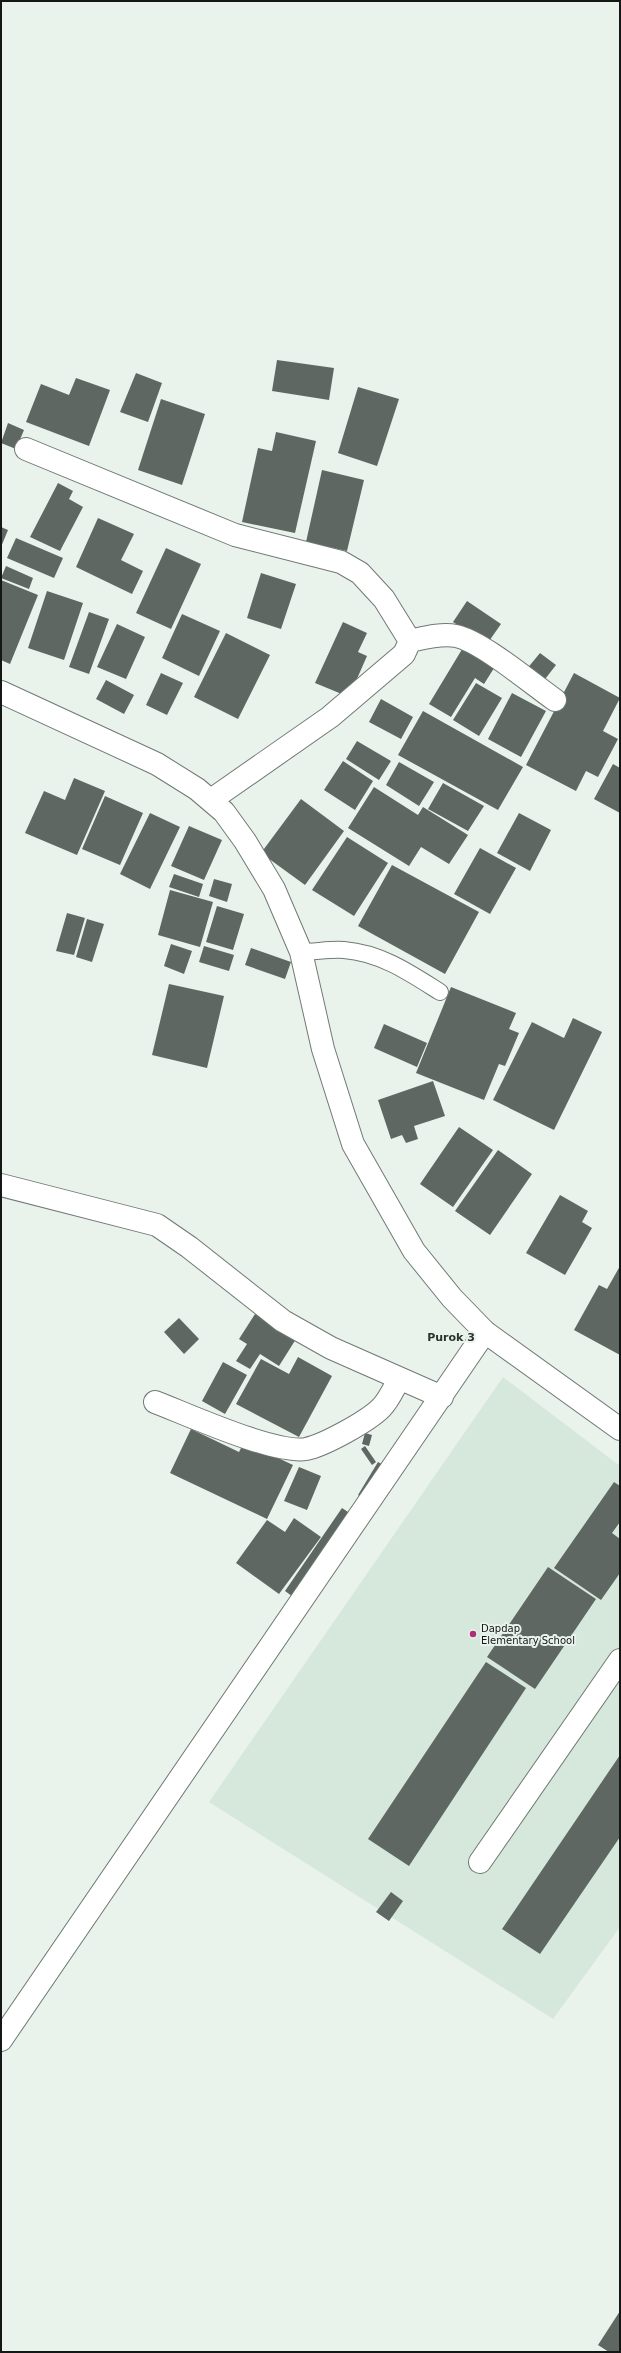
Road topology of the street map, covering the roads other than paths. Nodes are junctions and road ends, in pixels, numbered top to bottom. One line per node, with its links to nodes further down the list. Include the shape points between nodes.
1 (26, 449): 2 (street, via 235,535 341,562 360,573 384,599)
2 (410, 641): 4 (street, via 434,636 455,636 477,644); 5 (street, via 404,654 330,717)
3 (1, 692): 5 (street, via 157,764)
4 (555, 700)
5 (211, 800): 6 (street, via 224,812 245,840 274,889)
6 (301, 952): 7 (lane, via 363,952 387,961); 9 (street, via 323,1049 354,1144 414,1251 452,1298)
7 (440, 992)
8 (1, 1185): 10 (street, via 157,1225 283,1321 331,1348)
9 (485, 1332): 11 (street); 13 (street)
10 (399, 1379): 11 (street); 12 (street, via 382,1407 361,1423 307,1448 288,1448 244,1437)
11 (442, 1397): 16 (street)
12 (155, 1402)
13 (620, 1429)
14 (620, 1660): 15 (street)
15 (480, 1862)
16 (1, 2040)

